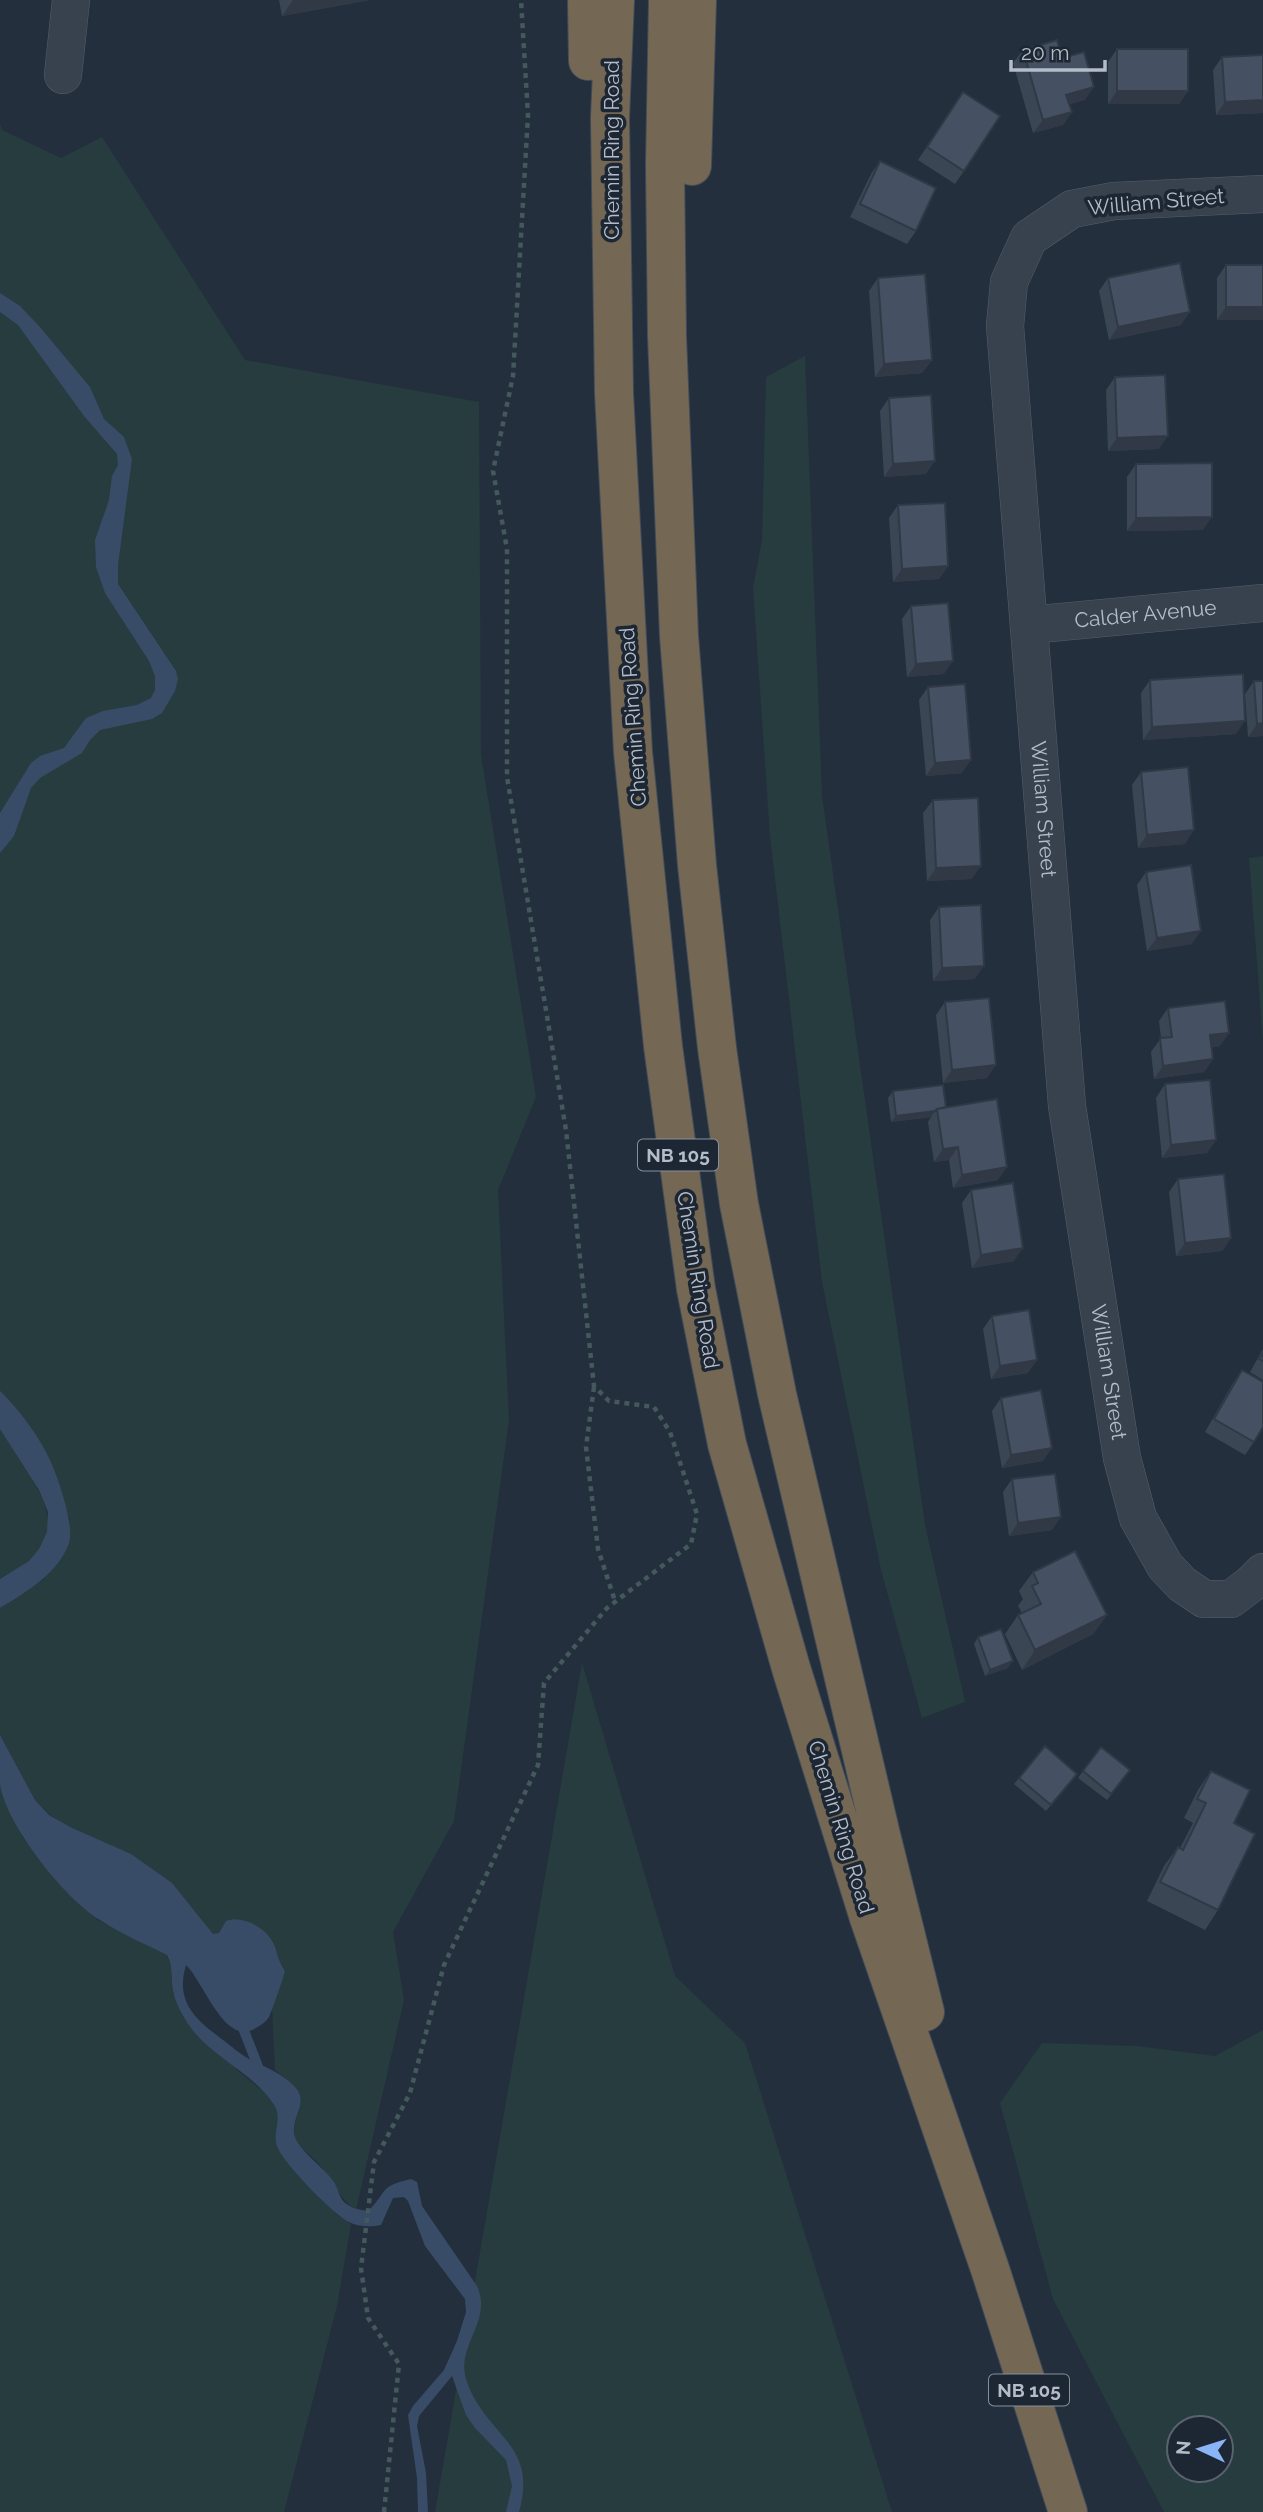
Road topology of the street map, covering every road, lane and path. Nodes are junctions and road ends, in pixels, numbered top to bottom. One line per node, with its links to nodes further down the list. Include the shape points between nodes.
1 (71, 0): 7 (street)
2 (521, 0): 13 (path, via 527,142 513,376 493,471 508,549 507,777 566,1130)
3 (587, 0): 9 (highway, via 589,151)
4 (615, 0): 9 (highway, Chemin Ring Road / NB 105, via 610,118)
5 (668, 0): 12 (highway, Chemin Ring Road / NB 105, via 667,336)
6 (697, 0): 12 (highway)
7 (63, 75)
8 (1263, 194): 11 (street, William Street, via 1072,209 1029,238 1009,282 1004,326)
9 (614, 393): 16 (highway, Chemin Ring Road / NB 105, via 633,752 663,1046 696,1289 727,1444 869,1918)
10 (1263, 603): 11 (street, Calder Avenue)
11 (1029, 625): 14 (street, William Street, via 1067,1106 1122,1458 1138,1518 1165,1566 1182,1584 1204,1599 1231,1599)
12 (680, 636): 16 (highway, Chemin Ring Road / NB 105, via 697,865 739,1204 780,1408)
13 (594, 1386): 15 (path, via 586,1447 598,1549); 15 (path, via 608,1401 654,1407 670,1432 697,1514 691,1544)
14 (1263, 1572)
15 (615, 1601): 17 (path, via 544,1683 538,1765 444,1965 410,2093 374,2162 361,2268 368,2318 398,2364)
16 (990, 2269): 18 (highway, Chemin Ring Road / NB 105)
17 (384, 2512)
18 (1068, 2512)

